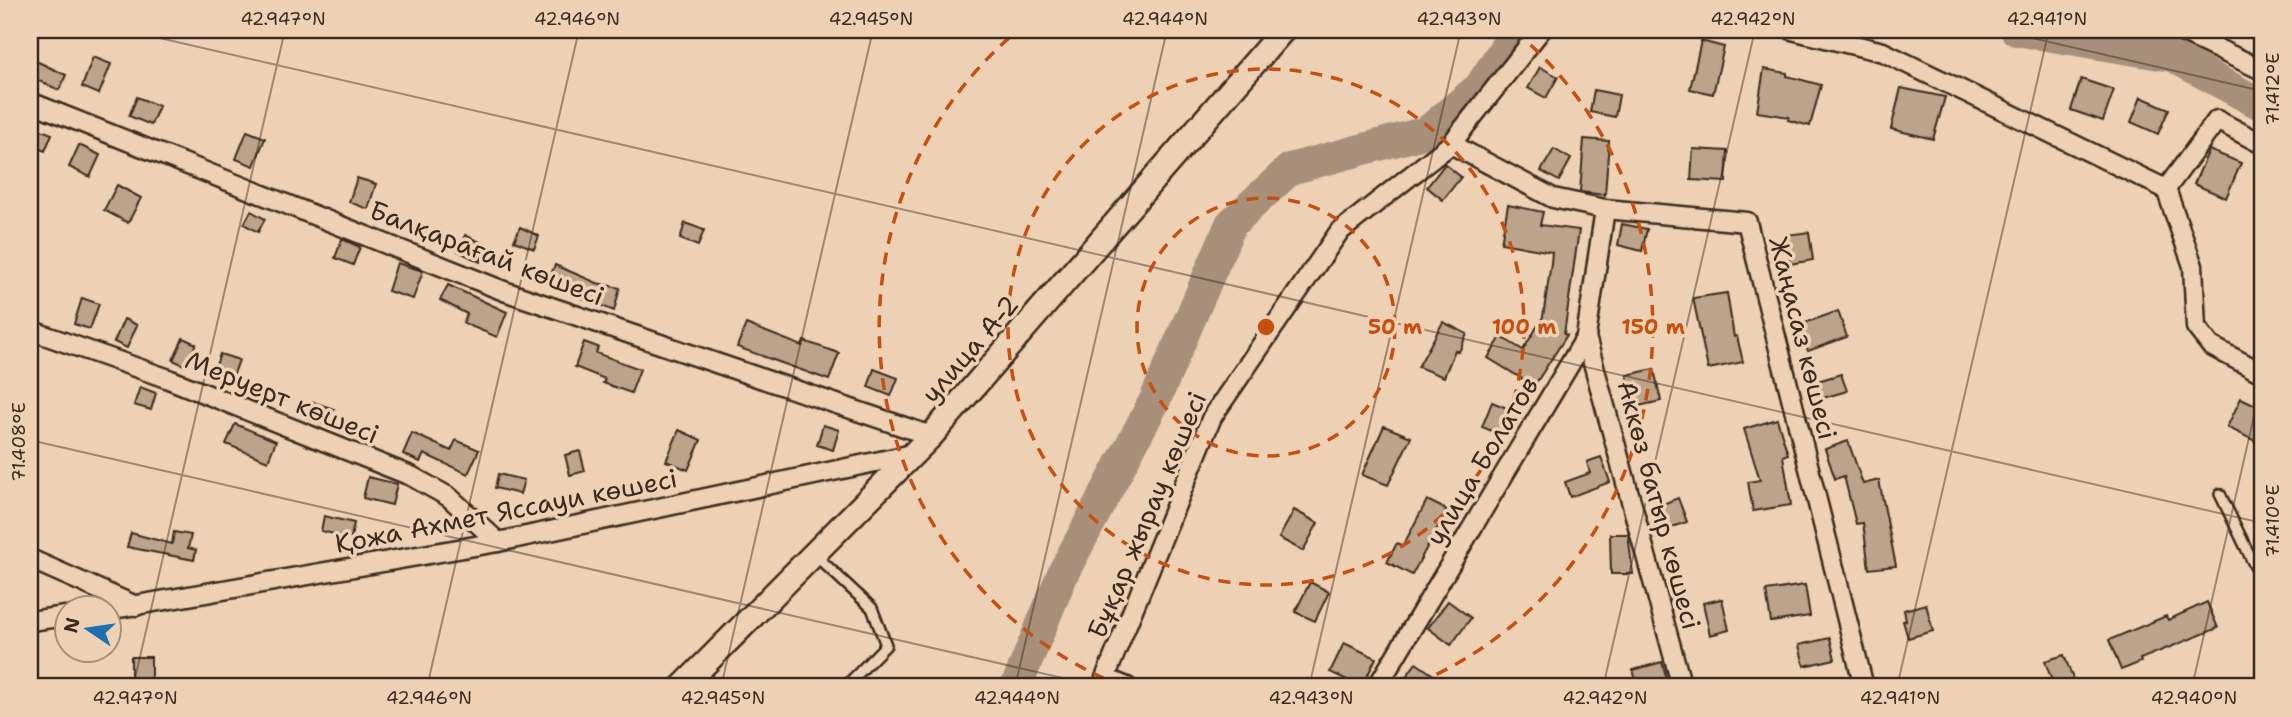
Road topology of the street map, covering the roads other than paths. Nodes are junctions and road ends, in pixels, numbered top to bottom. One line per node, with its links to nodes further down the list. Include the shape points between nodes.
1 (1283, 30): 14 (main road, улица А-2)
2 (1541, 30): 7 (street, Бұқар жырау көшесі)
3 (1792, 30): 9 (street, via 1883,52)
4 (2178, 30): 5 (street)
5 (2259, 63)
6 (30, 102): 14 (street, Балқарағай көшесі, via 504,291)
7 (1451, 144): 10 (street, Жаңасаз көшесі, via 1553,198); 27 (street, Бұқар жырау көшесі, via 1339,232 1212,417 1105,678)
8 (2262, 145): 9 (street, via 2217,121)
9 (2166, 189): 13 (street, via 2193,266 2196,327 2211,346)
10 (1605, 209): 12 (street, улица Болатов); 30 (street, Жаңасаз көшесі, via 1747,222)
11 (30, 330): 17 (street, Меруерт көшесі, via 166,378 411,476 449,497)
12 (1586, 337): 28 (street, улица Болатов); 29 (street, Аккөз батыр көшесі)
13 (2262, 373)
14 (931, 436): 15 (main road, улица А-2)
15 (913, 454): 17 (street, Қожа Ахмет Яссауи көшесі); 18 (main road, улица А-2)
16 (2220, 494): 20 (lane)
17 (498, 542): 21 (street, Қожа Ахмет Яссауи көшесі)
18 (815, 555): 25 (main road, улица А-2); 26 (lane, via 872,608 886,645)
19 (30, 559): 21 (street)
20 (2262, 581)
21 (136, 606): 22 (street, Қожа Ахмет Яссауи көшесі)
22 (122, 608)
23 (52, 618): 24 (street)
24 (30, 621)
25 (682, 687)
26 (845, 687)
27 (1127, 687)
28 (1377, 687)
29 (1682, 687)
30 (1864, 687)

